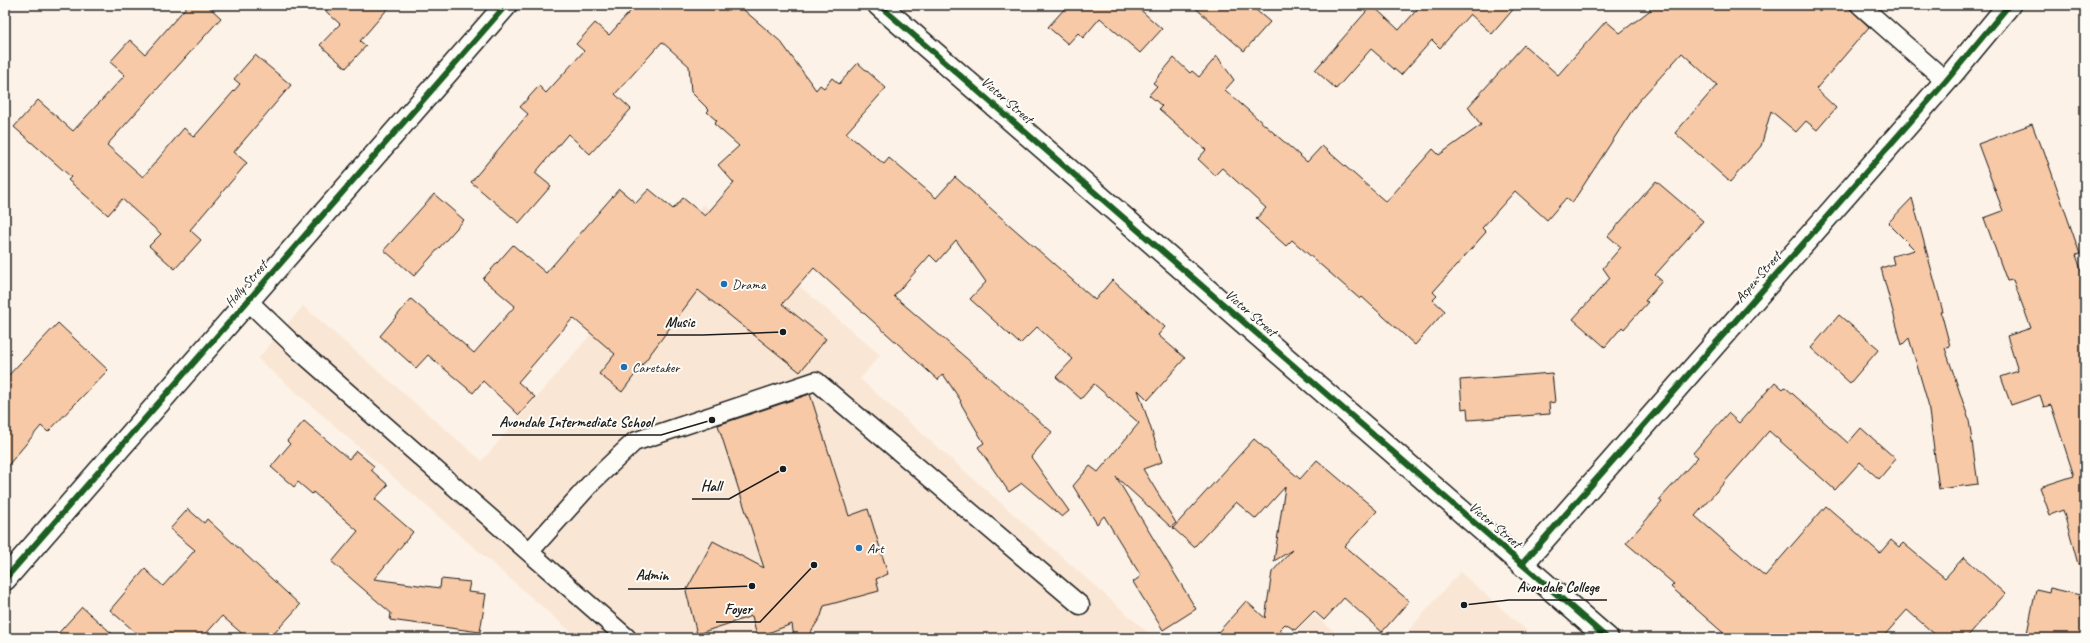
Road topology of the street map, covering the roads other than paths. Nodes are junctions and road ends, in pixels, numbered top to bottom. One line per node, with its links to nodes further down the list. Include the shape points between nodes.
1 (506, 5): 6 (street, Holly Street)
2 (879, 5): 8 (street, Victor Street)
3 (1860, 5): 5 (lane)
4 (2009, 5): 5 (street, Aspen Street)
5 (1946, 81): 8 (street, Aspen Street)
6 (248, 301): 7 (lane, via 300,351); 9 (street, Holly Street)
7 (530, 551): 10 (lane, via 592,482 634,442 816,381); 11 (lane)
8 (1522, 564): 12 (street, Victor Street)
9 (5, 579)
10 (1080, 605)
11 (627, 638)
12 (1607, 638)

